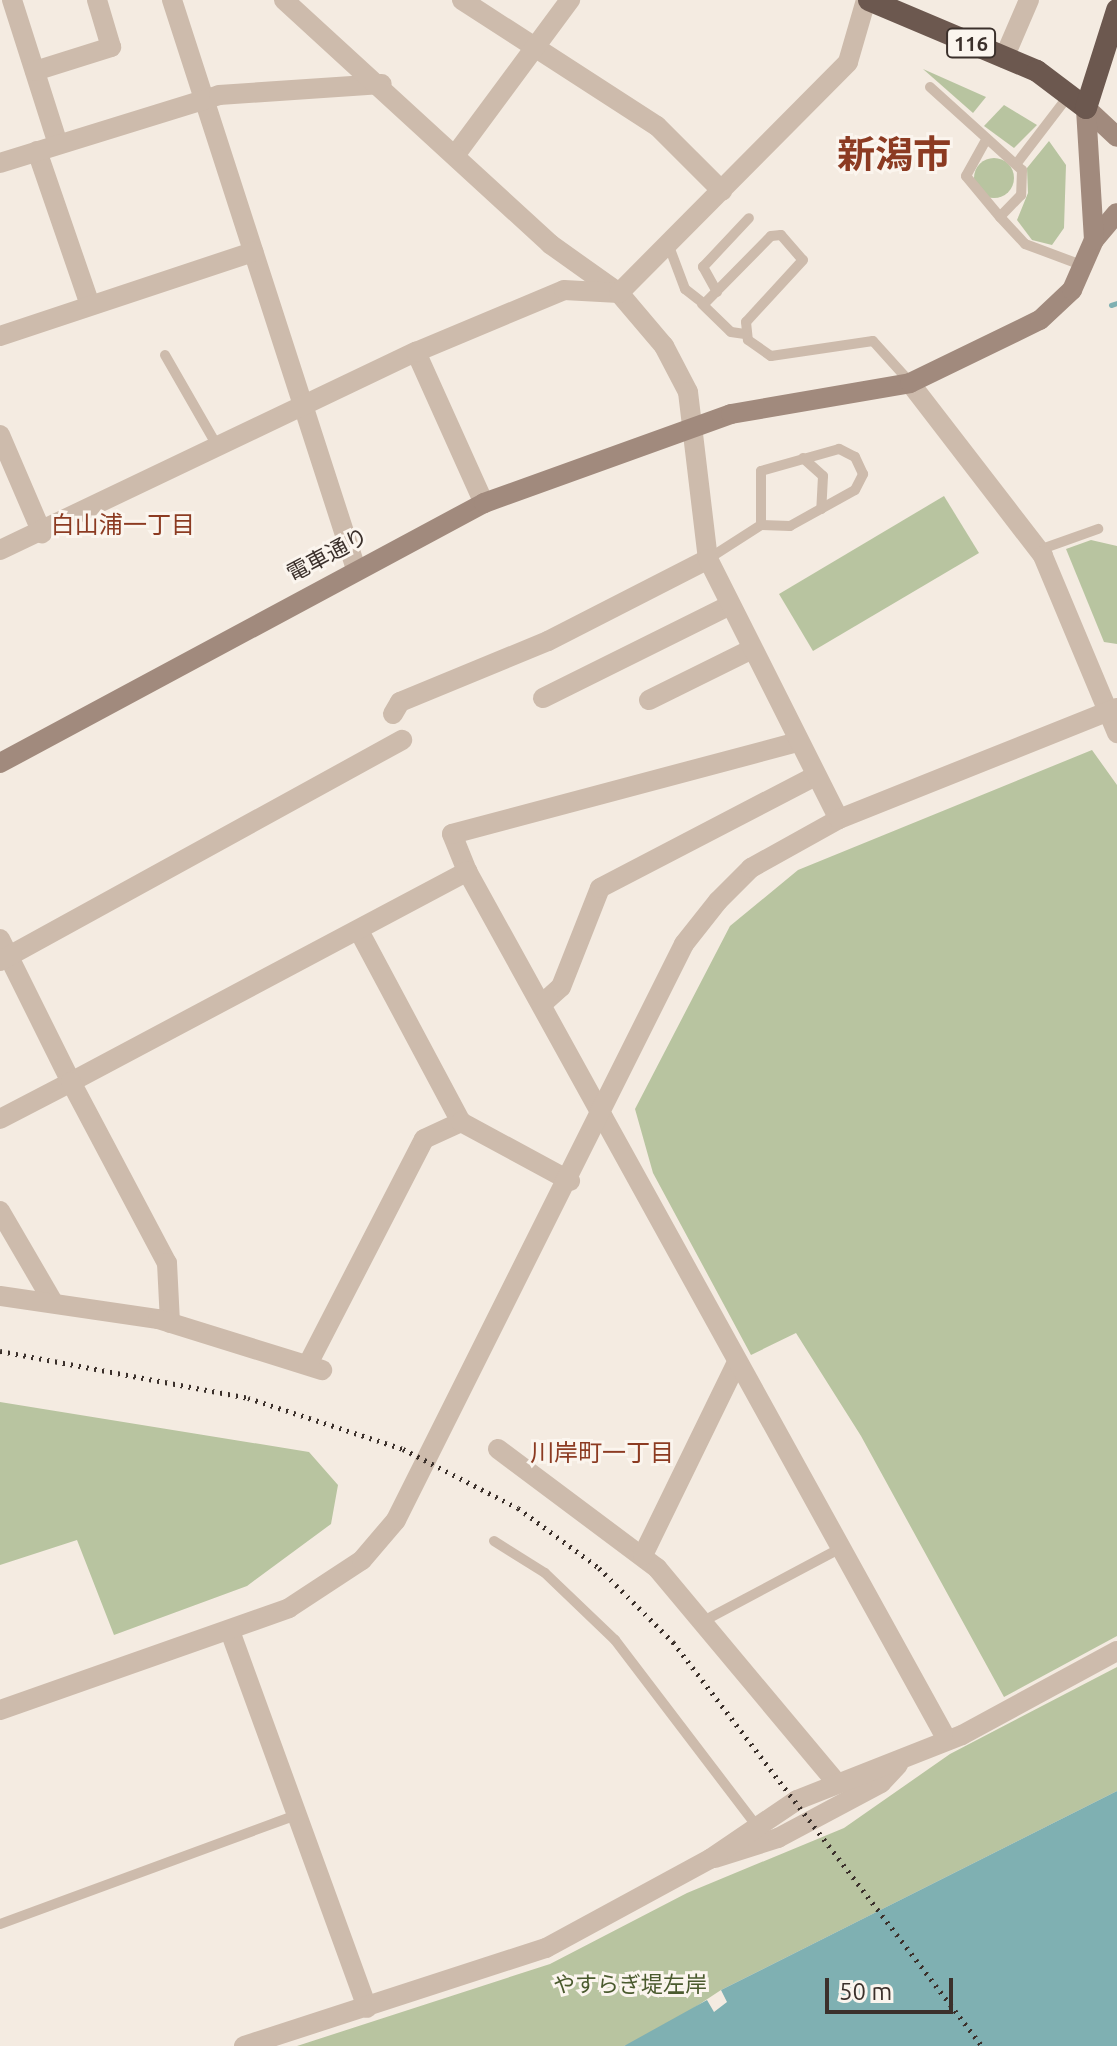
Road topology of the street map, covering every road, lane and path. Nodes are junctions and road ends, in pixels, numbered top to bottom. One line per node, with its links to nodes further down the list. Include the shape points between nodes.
1 (12, 0): 12 (street)
2 (97, 0): 12 (street, via 111,47)
3 (172, 0): 15 (street)
4 (284, 0): 13 (street)
5 (462, 0): 10 (street)
6 (570, 0): 10 (street)
7 (867, 0): 11 (highway, 116); 24 (street, via 848,62)
8 (1029, 0): 11 (street)
9 (1117, 10): 16 (highway)
10 (537, 45): 21 (street); 24 (street, via 657,126)
11 (1004, 58): 16 (highway, 116)
12 (35, 71): 19 (street)
13 (382, 84): 15 (street); 21 (street)
14 (930, 87): 18 (lane)
15 (202, 100): 19 (street); 30 (street)
16 (1078, 101): 17 (main road); 23 (lane); 28 (main road)
17 (1117, 137)
18 (985, 142): 23 (lane); 26 (lane, via 966,176)
19 (58, 144): 20 (street)
20 (37, 151): 22 (street); 35 (street)
21 (456, 154): 33 (street, via 550,244)
22 (0, 163)
23 (1017, 163): 26 (lane, via 1024,190)
24 (722, 191): 29 (street)
25 (1117, 213): 28 (main road)
26 (1000, 217): 31 (lane, via 1025,244)
27 (749, 218): 32 (lane, via 703,267)
28 (1094, 240): 31 (main road, 電車通り)
29 (670, 249): 33 (street); 34 (lane, via 685,289)
30 (253, 252): 35 (street); 41 (street)
31 (1086, 267): 40 (main road, 電車通り, via 1065,300 1040,320)
32 (717, 292): 34 (lane); 36 (lane, via 774,233 801,254 802,264 746,322)
33 (619, 293): 38 (street, via 564,290); 42 (street, via 675,365)
34 (702, 304): 36 (lane, via 731,332)
35 (90, 305): 37 (street)
36 (745, 334): 40 (lane, via 771,356 873,341)
37 (0, 336)
38 (416, 352): 41 (street); 46 (street)
39 (165, 355): 44 (lane)
40 (910, 383): 42 (main road, 電車通り); 52 (street)
41 (304, 409): 44 (street); 54 (street)
42 (694, 425): 46 (main road, 電車通り); 53 (street)
43 (0, 435): 50 (street)
44 (221, 451): 50 (street)
45 (803, 458): 47 (lane, via 823,476); 47 (lane, via 849,450 863,474 855,490); 48 (lane, via 761,471)
46 (484, 503): 54 (main road, 電車通り)
47 (821, 509): 48 (lane, via 790,526)
48 (761, 525): 53 (lane)
49 (1098, 529): 52 (lane)
50 (42, 533): 51 (street)
51 (0, 550)
52 (1039, 550): 59 (street, via 1075,618)
53 (708, 559): 55 (street); 60 (street, via 548,641 400,702)
54 (355, 566): 64 (main road, 電車通り)
55 (730, 605): 56 (street); 57 (street)
56 (752, 649): 58 (street); 63 (street)
57 (543, 698)
58 (649, 700)
59 (1112, 710): 61 (street); 66 (street)
60 (393, 714)
61 (1117, 733)
62 (402, 740): 69 (street)
63 (798, 742): 65 (street); 67 (street, via 452,834)
64 (0, 763)
65 (815, 776): 66 (street); 70 (street, via 600,888 561,987)
66 (839, 819): 72 (street, via 751,868 709,912 684,944)
67 (467, 871): 68 (street); 70 (street)
68 (359, 931): 71 (street); 74 (street)
69 (3, 952): 71 (street)
70 (542, 1004): 72 (street)
71 (71, 1082): 73 (street); 79 (street, via 167,1263)
72 (603, 1117): 75 (street); 80 (street)
73 (0, 1119)
74 (461, 1122): 75 (street); 79 (street, via 424,1139 315,1367)
75 (570, 1181): 86 (street, via 386,1534 317,1593)
76 (0, 1211): 78 (street)
77 (0, 1296): 78 (street)
78 (53, 1302): 79 (street)
79 (170, 1323)
80 (736, 1364): 83 (street); 84 (street)
81 (498, 1449): 84 (street)
82 (494, 1541): 93 (lane, via 545,1573 615,1640)
83 (841, 1548): 85 (lane); 89 (street)
84 (643, 1555): 91 (street, via 737,1656)
85 (711, 1617)
86 (230, 1631): 88 (street); 92 (street)
87 (1117, 1651): 89 (street)
88 (0, 1710)
89 (947, 1740): 90 (street)
90 (898, 1765): 91 (street); 94 (street, via 881,1783 789,1832)
91 (836, 1782): 93 (street)
92 (296, 1815): 95 (lane); 96 (street)
93 (755, 1824): 94 (street)
94 (710, 1859): 96 (street, via 546,1948)
95 (0, 1924)
96 (367, 2008): 97 (street)
97 (244, 2046)

